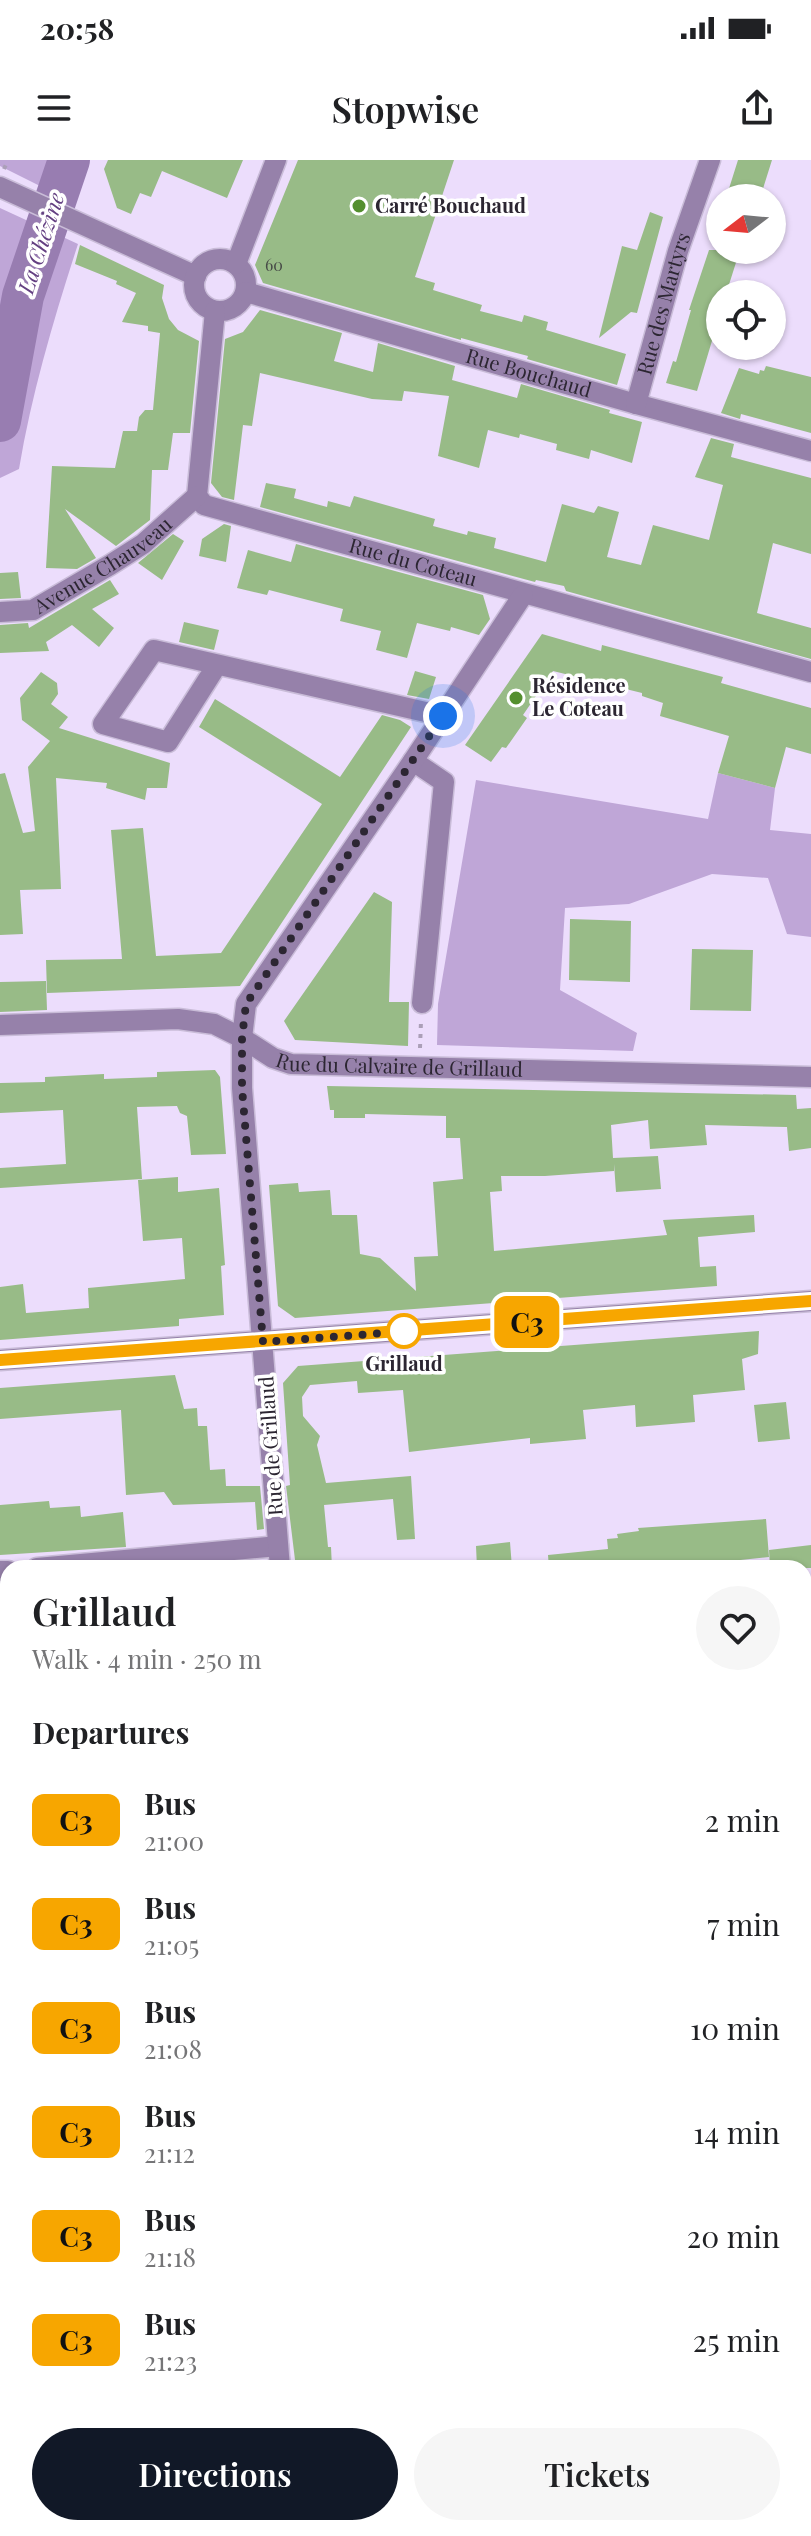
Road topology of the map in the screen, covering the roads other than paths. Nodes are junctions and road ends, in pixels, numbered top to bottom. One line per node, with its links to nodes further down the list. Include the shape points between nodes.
1 (276, 160): 4 (street)
2 (710, 160): 8 (street, Rue des Martyrs, via 678,251)
3 (0, 187): 5 (street)
4 (236, 264): 5 (street, via 214,259); 6 (street, via 245,276)
5 (196, 276): 7 (street, via 197,299)
6 (246, 292): 7 (street, via 235,307); 8 (street, Rue Bouchaud)
7 (215, 311): 10 (street)
8 (636, 404): 9 (street, Rue Bouchaud)
9 (811, 451)
10 (197, 496): 11 (street, Rue du Coteau, via 218,510); 12 (street, Avenue Chauveau, via 143,544 110,565 33,610)
11 (523, 595): 14 (street, Rue du Coteau); 15 (street, Rue de Grillaud)
12 (0, 612)
13 (217, 665): 13 (street, via 154,650 103,724 168,742); 15 (street)
14 (811, 672)
15 (443, 716): 16 (street, Rue de Grillaud)
16 (413, 761): 17 (street, via 444,782); 19 (street, Rue de Grillaud, via 246,1004)
17 (422, 1003)
18 (0, 1025): 19 (street, Rue du Calvaire de Grillaud, via 178,1019 214,1024)
19 (242, 1038): 20 (street, Rue du Calvaire de Grillaud, via 291,1064); 22 (street, Rue de Grillaud)
20 (811, 1077)
21 (811, 1301): 22 (street)
22 (263, 1342): 23 (street); 24 (street, Rue de Grillaud)
23 (0, 1360)
24 (278, 1546): 25 (street); 26 (street, Rue de Grillaud)
25 (125, 1560)
26 (279, 1560)

